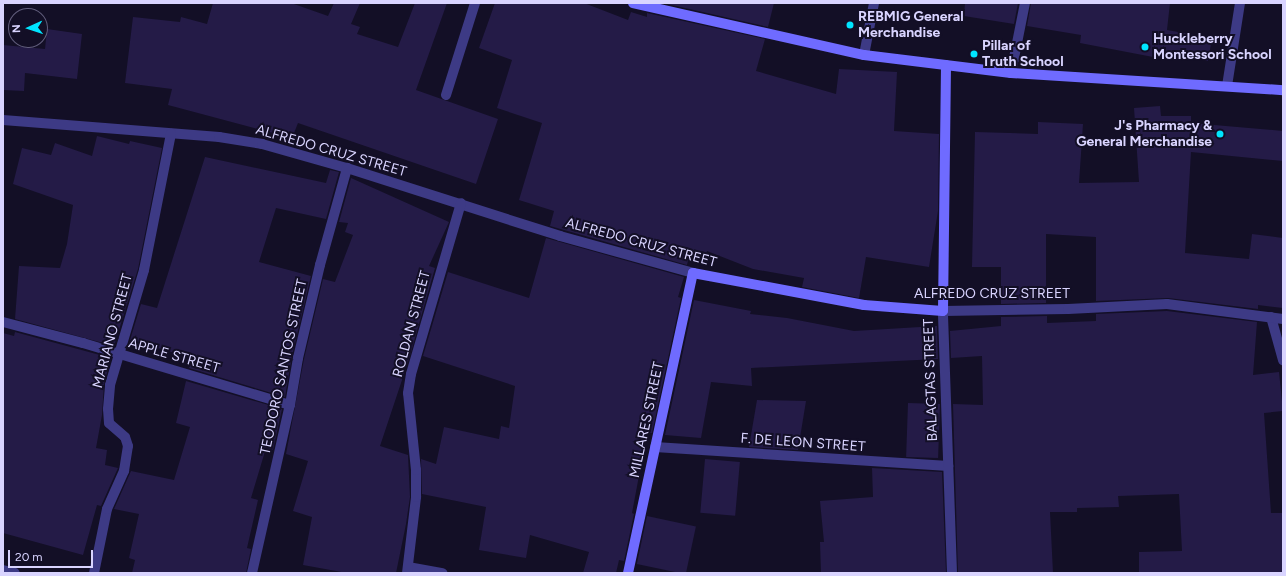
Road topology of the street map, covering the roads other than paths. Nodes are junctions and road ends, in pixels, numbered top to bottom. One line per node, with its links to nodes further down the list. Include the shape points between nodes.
1 (475, 3): 11 (street)
2 (633, 3): 6 (street)
3 (874, 3): 6 (street)
4 (1024, 3): 8 (street)
5 (1240, 3): 9 (street)
6 (864, 55): 7 (street)
7 (946, 65): 8 (street); 17 (street, BALAGTAS STREET)
8 (1011, 73): 9 (street)
9 (1227, 86): 10 (street)
10 (1283, 90)
11 (446, 95)
12 (3, 120): 13 (street, ALFREDO CRUZ STREET)
13 (170, 134): 14 (street, ALFREDO CRUZ STREET, via 219,137 262,144); 21 (street, MARIANO STREET, via 144,270)
14 (347, 168): 15 (street, ALFREDO CRUZ STREET); 23 (street, TEODORO SANTOS STREET, via 320,265 298,358)
15 (461, 204): 16 (street, ALFREDO CRUZ STREET, via 568,238); 27 (street, ROLDAN STREET, via 411,374 408,393 416,470 416,497)
16 (693, 272): 17 (street, ALFREDO CRUZ STREET, via 864,305); 24 (street, MILLARES STREET)
17 (942, 312): 18 (street, ALFREDO CRUZ STREET, via 1167,304); 25 (street, BALAGTAS STREET)
18 (1271, 317): 19 (street, ALFREDO CRUZ STREET); 22 (street)
19 (1283, 318)
20 (3, 322): 21 (street, APPLE STREET)
21 (118, 354): 23 (street, APPLE STREET); 29 (street, MARIANO STREET, via 110,385 109,423 125,437 128,446 124,471 107,508)
22 (1283, 360)
23 (290, 405): 30 (street, TEODORO SANTOS STREET)
24 (655, 447): 25 (street, F. DE LEON STREET); 32 (street, MILLARES STREET)
25 (948, 466): 33 (street, BALAGTAS STREET)
26 (3, 570): 28 (street)
27 (407, 570): 31 (street)
28 (15, 573)
29 (94, 573)
30 (252, 573)
31 (442, 573)
32 (628, 573)
33 (952, 573)

